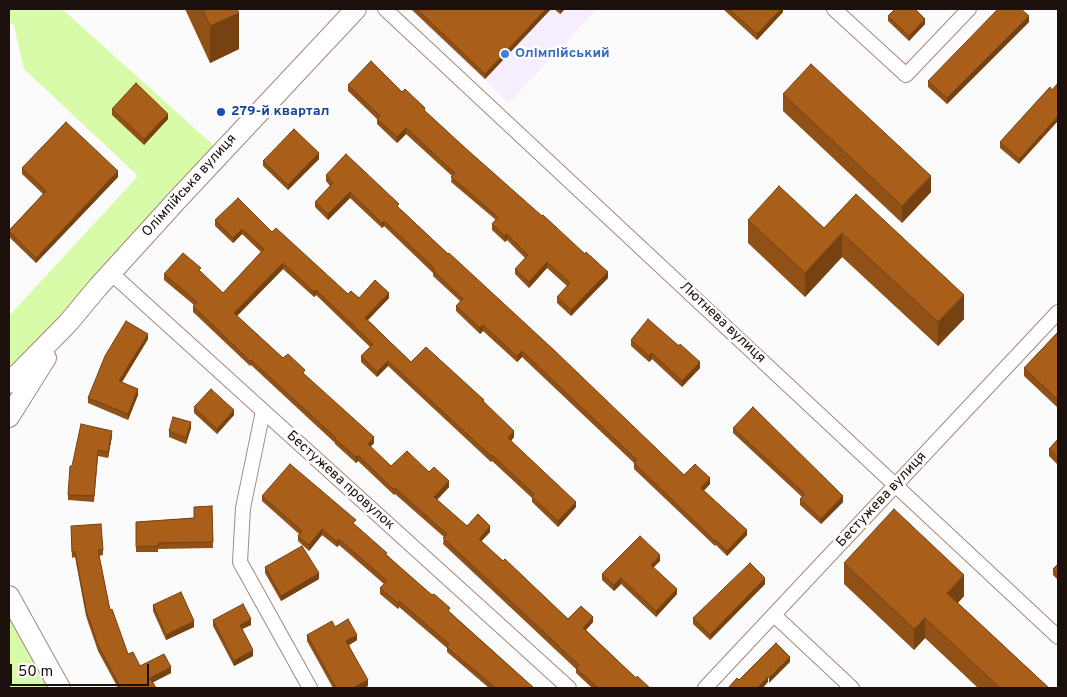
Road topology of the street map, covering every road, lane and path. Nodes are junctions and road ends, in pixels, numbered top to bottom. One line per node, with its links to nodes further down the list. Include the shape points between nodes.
1 (356, 9): 5 (main road, Олімпійська вулиця)
2 (385, 9): 11 (street, Лютнева вулиця)
3 (834, 9): 4 (street, via 906,75)
4 (969, 9)
5 (111, 273): 7 (main road, Олімпійська вулиця); 9 (street, Бестужева провулок)
6 (1058, 312): 11 (street, Бестужева вулиця)
7 (68, 323): 8 (main road, Олімпійська вулиця); 10 (main road, Олімпійська вулиця)
8 (9, 383)
9 (263, 411): 16 (street, via 243,508 240,562); 17 (street, Бестужева провулок)
10 (9, 417)
11 (896, 485): 13 (street, Бестужева вулиця); 14 (street, Лютнева вулиця)
12 (9, 596): 15 (main road)
13 (774, 615): 18 (street, Бестужева вулиця); 19 (street)
14 (1058, 637)
15 (60, 688)
16 (310, 688)
17 (569, 688)
18 (705, 688)
19 (852, 688)

